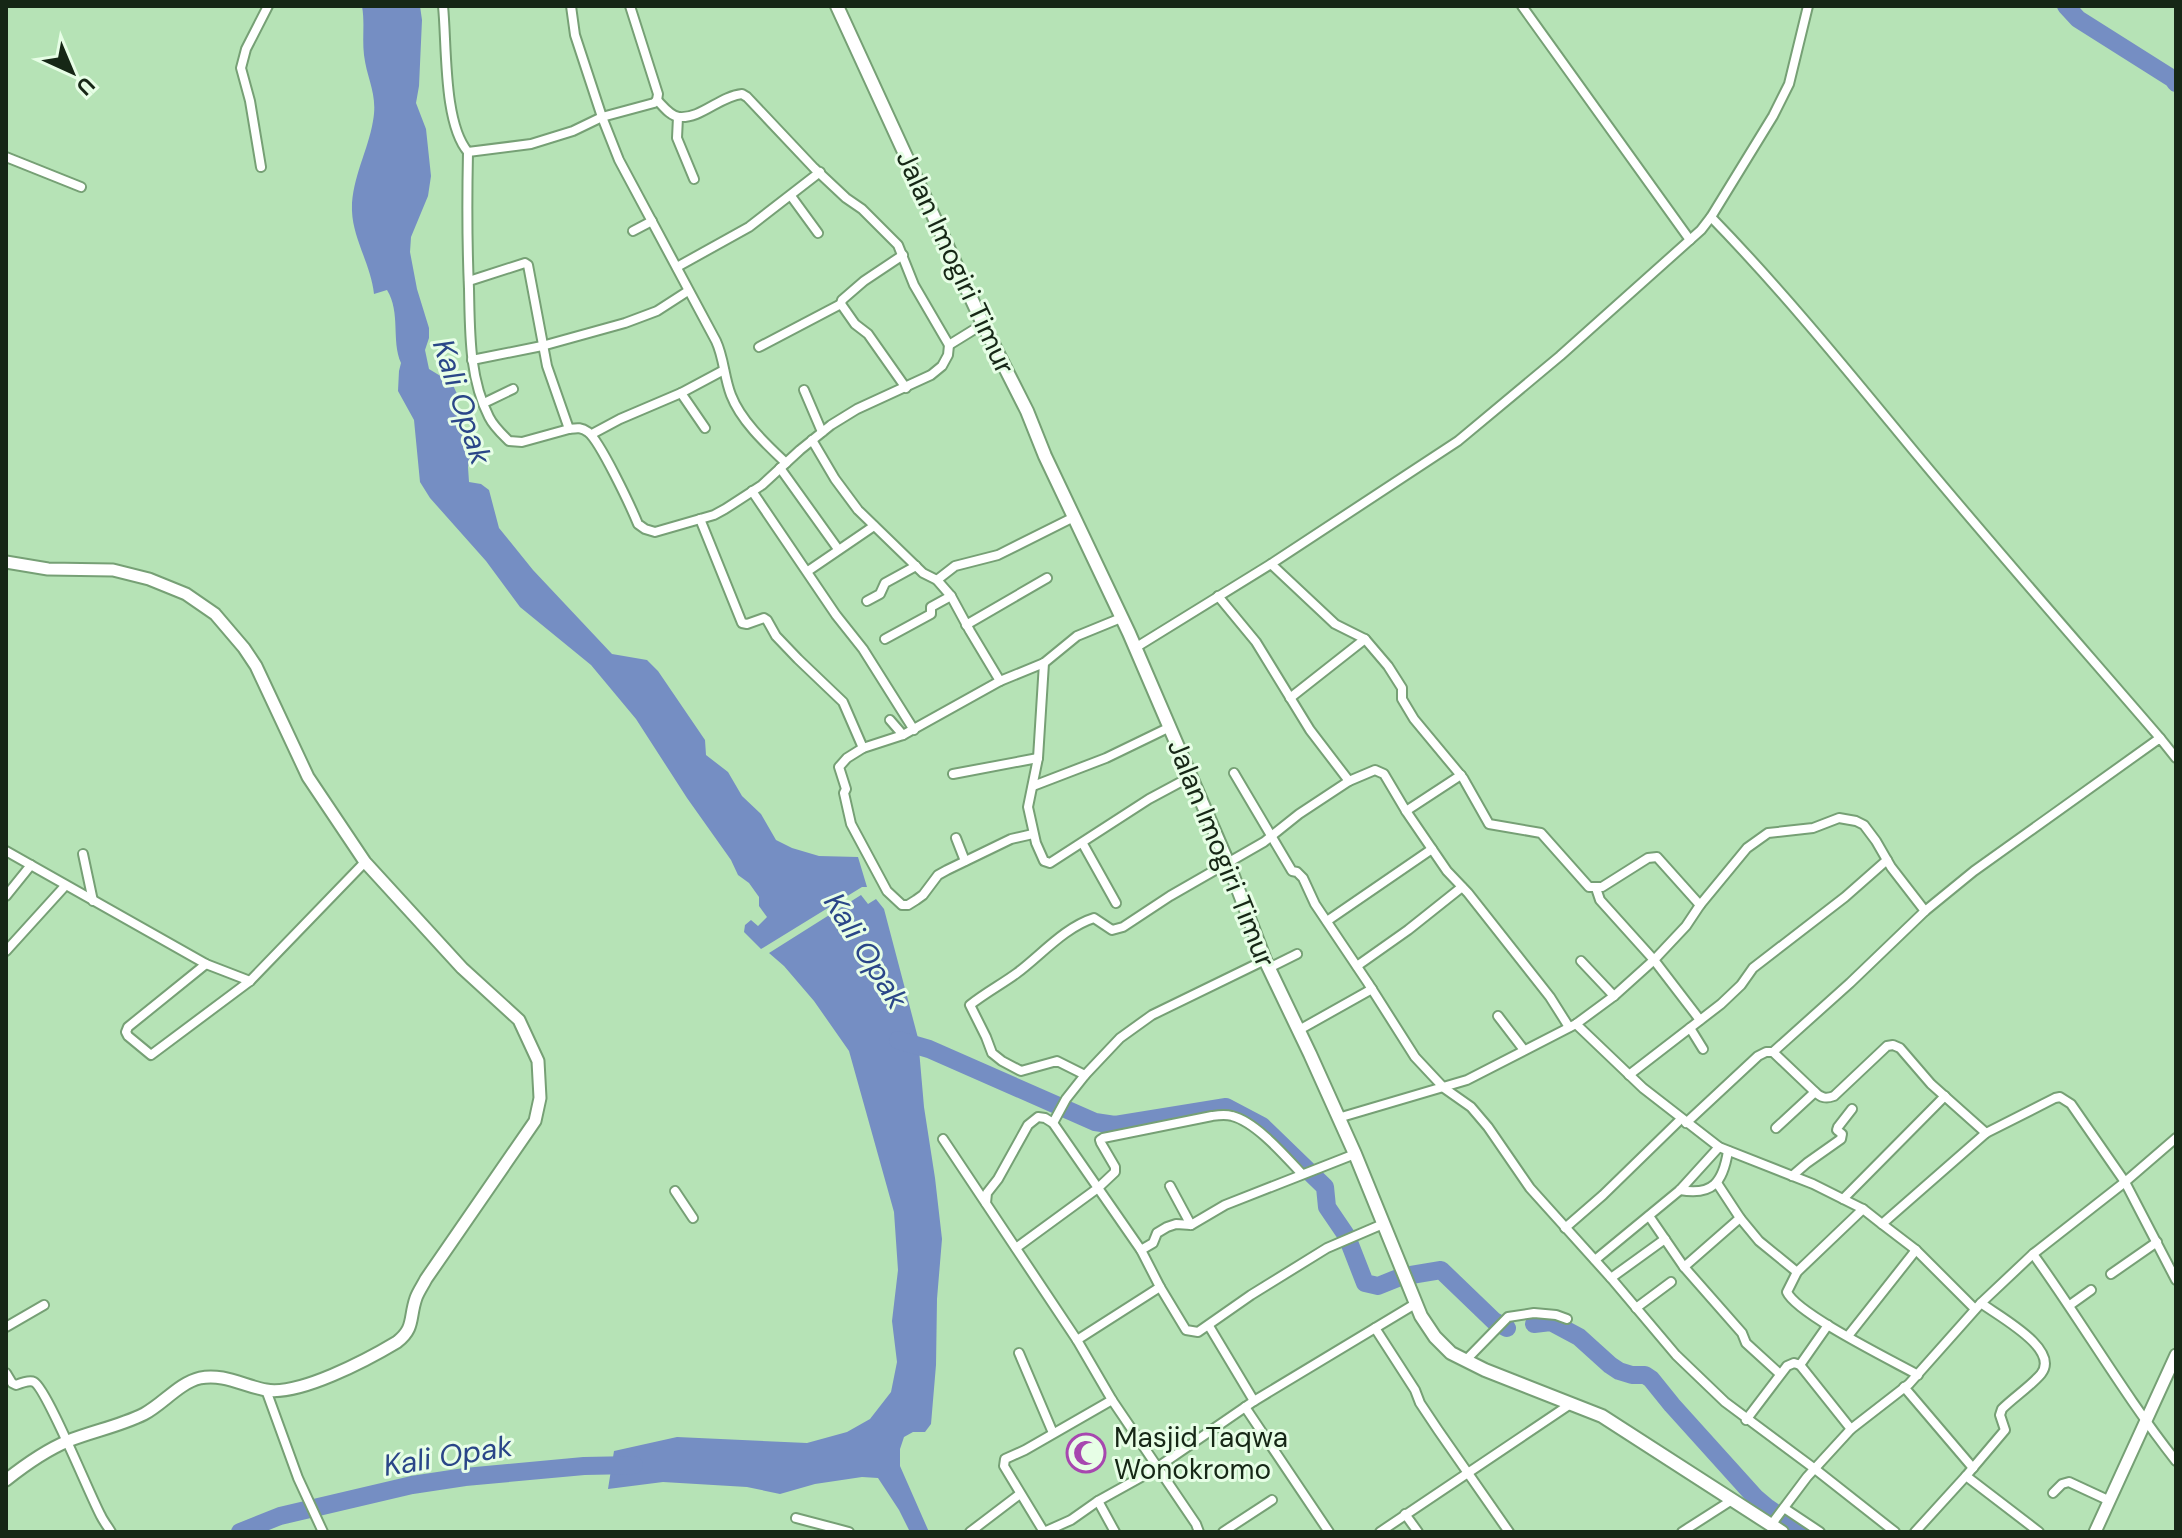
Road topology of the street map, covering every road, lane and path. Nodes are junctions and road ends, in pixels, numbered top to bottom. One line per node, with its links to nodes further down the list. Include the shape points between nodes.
1 (268, 6): 13 (street, via 241,68)
2 (443, 6): 11 (street, via 450,103)
3 (571, 6): 9 (street)
4 (630, 6): 8 (street)
5 (837, 6): 28 (main road, Jalan Imogiri Timur)
6 (1522, 6): 22 (street)
7 (1808, 6): 18 (street, via 1782,99)
8 (657, 100): 9 (street); 10 (street)
9 (602, 117): 11 (street, via 531,144); 19 (street)
10 (678, 117): 14 (street, via 742,94); 15 (street, via 677,138)
11 (468, 152): 25 (street)
12 (6, 157): 16 (street)
13 (261, 167)
14 (820, 172): 17 (street); 23 (street)
15 (694, 179)
16 (81, 187)
17 (791, 196): 21 (street); 24 (street, via 749,227)
18 (1711, 217): 22 (street); 71 (street, via 1835,354)
19 (652, 221): 20 (street); 24 (street)
20 (633, 231)
21 (818, 233)
22 (1690, 240): 51 (street, via 1458,441)
23 (903, 255): 27 (street); 29 (street)
24 (677, 267): 26 (street)
25 (469, 281): 30 (street, via 528,265); 32 (street)
26 (688, 291): 30 (street, via 657,311); 33 (street, via 722,354)
27 (841, 304): 31 (street); 34 (street)
28 (983, 324): 29 (street); 46 (main road, Jalan Imogiri Timur)
29 (949, 345): 34 (street, via 942,366)
30 (542, 346): 32 (street); 40 (street)
31 (759, 347)
32 (472, 360): 38 (street)
33 (724, 370): 37 (street); 44 (street, via 742,415)
34 (906, 388): 41 (street, via 857,409)
35 (513, 389): 38 (street)
36 (804, 390): 41 (street)
37 (681, 393): 39 (street); 42 (street)
38 (484, 403): 40 (street, via 509,441)
39 (705, 428)
40 (569, 429): 42 (street)
41 (822, 432): 43 (street)
42 (592, 434): 47 (street, via 638,524 655,532)
43 (812, 440): 44 (street); 48 (street)
44 (783, 466): 45 (street); 49 (street)
45 (752, 491): 47 (street); 53 (street)
46 (1074, 517): 55 (street, via 998,555 955,566); 59 (main road, Jalan Imogiri Timur)
47 (700, 519): 72 (street, via 742,623 767,620 776,636 843,702)
48 (874, 526): 49 (street); 52 (street)
49 (838, 549): 53 (street)
50 (6, 562): 91 (street, via 113,570 186,594 215,614 256,666 308,777)
51 (1271, 564): 57 (street); 62 (street, via 1335,624)
52 (916, 566): 55 (street); 58 (street, via 885,583 880,594)
53 (808, 571): 69 (street)
54 (1047, 578): 60 (street)
55 (937, 580): 56 (street)
56 (951, 596): 60 (street); 61 (street, via 933,605 931,614)
57 (1218, 596): 63 (street); 66 (street, via 1256,642)
58 (867, 601)
59 (1121, 618): 63 (main road, Jalan Imogiri Timur); 64 (street, via 1077,636)
60 (966, 625): 65 (street)
61 (885, 639)
62 (1365, 639): 66 (street); 77 (street, via 1400,684 1414,719)
63 (1135, 648): 68 (main road, Jalan Imogiri Timur)
64 (1044, 663): 65 (street); 73 (street)
65 (1000, 681): 69 (street)
66 (1290, 698): 79 (street)
67 (890, 720): 70 (street)
68 (1170, 727): 78 (main road, Jalan Imogiri Timur); 80 (street)
69 (914, 730): 70 (street)
70 (903, 735): 72 (street)
71 (2160, 738): 74 (street); 101 (street)
72 (863, 748): 90 (street, via 841,763 840,775 851,824 887,891 908,905 938,875)
73 (1038, 758): 76 (street); 80 (street)
74 (2176, 758)
75 (1234, 773): 83 (street)
76 (953, 774)
77 (1461, 775): 81 (street); 96 (street, via 1489,824 1541,833 1589,887)
78 (1190, 777): 85 (street); 92 (main road, Jalan Imogiri Timur)
79 (1349, 781): 81 (street, via 1378,770); 83 (street)
80 (1033, 786): 82 (street, via 1028,807)
81 (1406, 811): 86 (street)
82 (1033, 834): 85 (street, via 1047,863); 90 (street)
83 (1272, 836): 92 (street); 102 (street)
84 (956, 838): 90 (street)
85 (1083, 844): 99 (street)
86 (1432, 849): 95 (street); 102 (street)
87 (6, 851): 93 (street)
88 (83, 854): 98 (street)
89 (1887, 860): 100 (street, via 1864,825 1847,818 1768,833 1747,848); 101 (street); 114 (street, via 1753,968)
90 (965, 861)
91 (365, 862): 110 (street); 189 (street, via 462,968 519,1020 538,1061 539,1108 527,1135 426,1279 406,1335 314,1383)
92 (1228, 863): 108 (main road, Jalan Imogiri Timur); 121 (street, via 1118,929 1088,920 970,1005 992,1053 1002,1061 1021,1071 1057,1061)
93 (31, 865): 94 (street); 97 (street)
94 (65, 886): 98 (street); 103 (street)
95 (1462, 887): 109 (street); 115 (street)
96 (1596, 888): 100 (street, via 1652,856); 105 (street, via 1600,900)
97 (6, 896)
98 (93, 901): 107 (street)
99 (1116, 903)
100 (1700, 905): 105 (street)
101 (1925, 911): 120 (street)
102 (1327, 921): 109 (street)
103 (6, 951)
104 (1297, 954): 108 (street)
105 (1654, 960): 112 (street); 114 (street)
106 (1581, 961): 112 (street)
107 (206, 964): 110 (street); 110 (street, via 128,1027 128,1036 151,1055)
108 (1267, 964): 117 (main road, Jalan Imogiri Timur); 121 (street, via 1152,1015 1120,1038)
109 (1357, 966): 111 (street)
110 (250, 981)
111 (1372, 989): 117 (street); 123 (street, via 1415,1057)
112 (1614, 996): 115 (street)
113 (1498, 1016): 119 (street)
114 (1700, 1020): 116 (street)
115 (1573, 1025): 119 (street); 122 (street)
116 (1690, 1028): 118 (street); 122 (street)
117 (1299, 1030): 127 (main road, Jalan Imogiri Timur)
118 (1703, 1049)
119 (1524, 1050): 123 (street)
120 (1773, 1052): 124 (street); 129 (street, via 1758,1056)
121 (1085, 1075): 128 (street)
122 (1629, 1075): 129 (street)
123 (1444, 1088): 127 (street); 153 (street, via 1471,1107)
124 (1815, 1092): 125 (street, via 1828,1099 1834,1096 1893,1045); 130 (street)
125 (1945, 1096): 131 (street); 144 (street)
126 (1852, 1109): 137 (street, via 1838,1127 1841,1139)
127 (1338, 1118): 135 (main road, Jalan Imogiri Timur)
128 (1054, 1120): 141 (street); 145 (street, via 1038,1117 1028,1125 987,1193)
129 (1683, 1121): 134 (street); 153 (street)
130 (1776, 1128)
131 (1986, 1133): 138 (street, via 2060,1097 2071,1104); 151 (street)
132 (2176, 1138): 138 (street)
133 (943, 1139): 145 (street)
134 (1724, 1149): 137 (street); 139 (street, via 1723,1174); 142 (street)
135 (1355, 1154): 136 (street); 150 (main road, Jalan Imogiri Timur)
136 (1305, 1173): 141 (street, via 1240,1119 1212,1116 1103,1138 1115,1172); 152 (street, via 1225,1205)
137 (1792, 1176): 144 (street)
138 (2125, 1182): 155 (street); 159 (street)
139 (1717, 1183): 142 (street, via 1703,1192); 149 (street)
140 (1170, 1186): 152 (street)
141 (1098, 1188): 156 (street); 157 (street)
142 (1680, 1190): 147 (street)
143 (675, 1191): 148 (street)
144 (1843, 1199): 146 (street)
145 (986, 1204): 156 (street)
146 (1863, 1209): 151 (street); 162 (street)
147 (1649, 1216): 154 (street); 160 (street)
148 (693, 1218)
149 (1740, 1218): 161 (street); 162 (street)
150 (1383, 1224): 169 (main road, Jalan Imogiri Timur); 176 (street, via 1327,1248)
151 (1882, 1224): 158 (street)
152 (1191, 1225): 157 (street, via 1167,1227)
153 (1565, 1228): 160 (street)
154 (1665, 1239): 161 (street); 164 (street)
155 (2157, 1242): 163 (street); 165 (street)
156 (1016, 1248): 180 (street)
157 (1141, 1250): 167 (street)
158 (1916, 1250): 172 (street); 179 (street)
159 (2033, 1254): 171 (street); 172 (street)
160 (1595, 1260): 164 (street)
161 (1684, 1267): 186 (street, via 1746,1343)
162 (1797, 1272): 175 (street, via 1788,1286 1789,1298)
163 (2111, 1274)
164 (1611, 1278): 173 (street)
165 (2176, 1280)
166 (1671, 1282): 173 (street)
167 (1160, 1287): 176 (street, via 1186,1330 1198,1332); 180 (street)
168 (2091, 1290): 171 (street)
169 (1415, 1304): 178 (street); 183 (main road, Jalan Imogiri Timur, via 1435,1337)
170 (44, 1305): 177 (street)
171 (2070, 1305): 195 (street)
172 (1978, 1306): 187 (street); 202 (street, via 2034,1341 2046,1365 2002,1409 2005,1430)
173 (1636, 1308): 194 (street, via 1676,1355)
174 (1567, 1319): 183 (street, via 1534,1313 1508,1317)
175 (1828, 1325): 179 (street); 184 (street)
176 (1209, 1326): 191 (street)
177 (6, 1327)
178 (1375, 1328): 191 (street); 203 (street)
179 (1848, 1336): 187 (street)
180 (1077, 1340): 190 (street)
181 (1019, 1353): 197 (street)
182 (2176, 1355): 195 (street)
183 (1465, 1361): 192 (main road, Jalan Imogiri Timur)
184 (1800, 1365): 186 (street, via 1790,1364); 196 (street)
185 (6, 1373): 198 (street, via 16,1385 34,1382)
186 (1780, 1374): 194 (street)
187 (1918, 1375): 188 (street)
188 (1904, 1387): 196 (street); 202 (street)
189 (266, 1390): 198 (street, via 212,1377 198,1379 143,1414); 215 (street)
190 (1112, 1400): 197 (street); 200 (street)
191 (1254, 1401): 193 (street)
192 (1572, 1403): 203 (street); 208 (main road, Jalan Imogiri Timur, via 1613,1423)
193 (1245, 1407): 200 (street); 221 (street)
194 (1746, 1420): 201 (street)
195 (2144, 1421): 199 (street); 210 (street)
196 (1851, 1429): 201 (street)
197 (1053, 1433): 206 (street, via 1005,1459)
198 (67, 1441): 204 (street); 214 (street)
199 (2176, 1461)
200 (1158, 1467): 209 (street); 219 (street)
201 (1815, 1469): 213 (street); 227 (street)
202 (1969, 1472): 228 (street); 229 (street)
203 (1467, 1475): 211 (street); 224 (street)
204 (7, 1477)
205 (2053, 1493): 210 (street, via 2069,1482)
206 (1020, 1494): 209 (street, via 1044,1532); 217 (street)
207 (1272, 1500): 220 (street)
208 (1732, 1500): 213 (main road, Jalan Imogiri Timur); 225 (street)
209 (1098, 1501): 218 (street)
210 (2110, 1501): 230 (street)
211 (1405, 1514): 222 (street); 223 (street)
212 (796, 1518): 216 (street)
213 (1779, 1519): 226 (street)
214 (111, 1532)
215 (323, 1532)
216 (849, 1532)
217 (970, 1532)
218 (1115, 1532)
219 (1199, 1532)
220 (1223, 1532)
221 (1329, 1532)
222 (1380, 1532)
223 (1418, 1532)
224 (1509, 1532)
225 (1682, 1532)
226 (1820, 1532)
227 (1895, 1532)
228 (1915, 1532)
229 (2039, 1532)
230 (2095, 1532)

